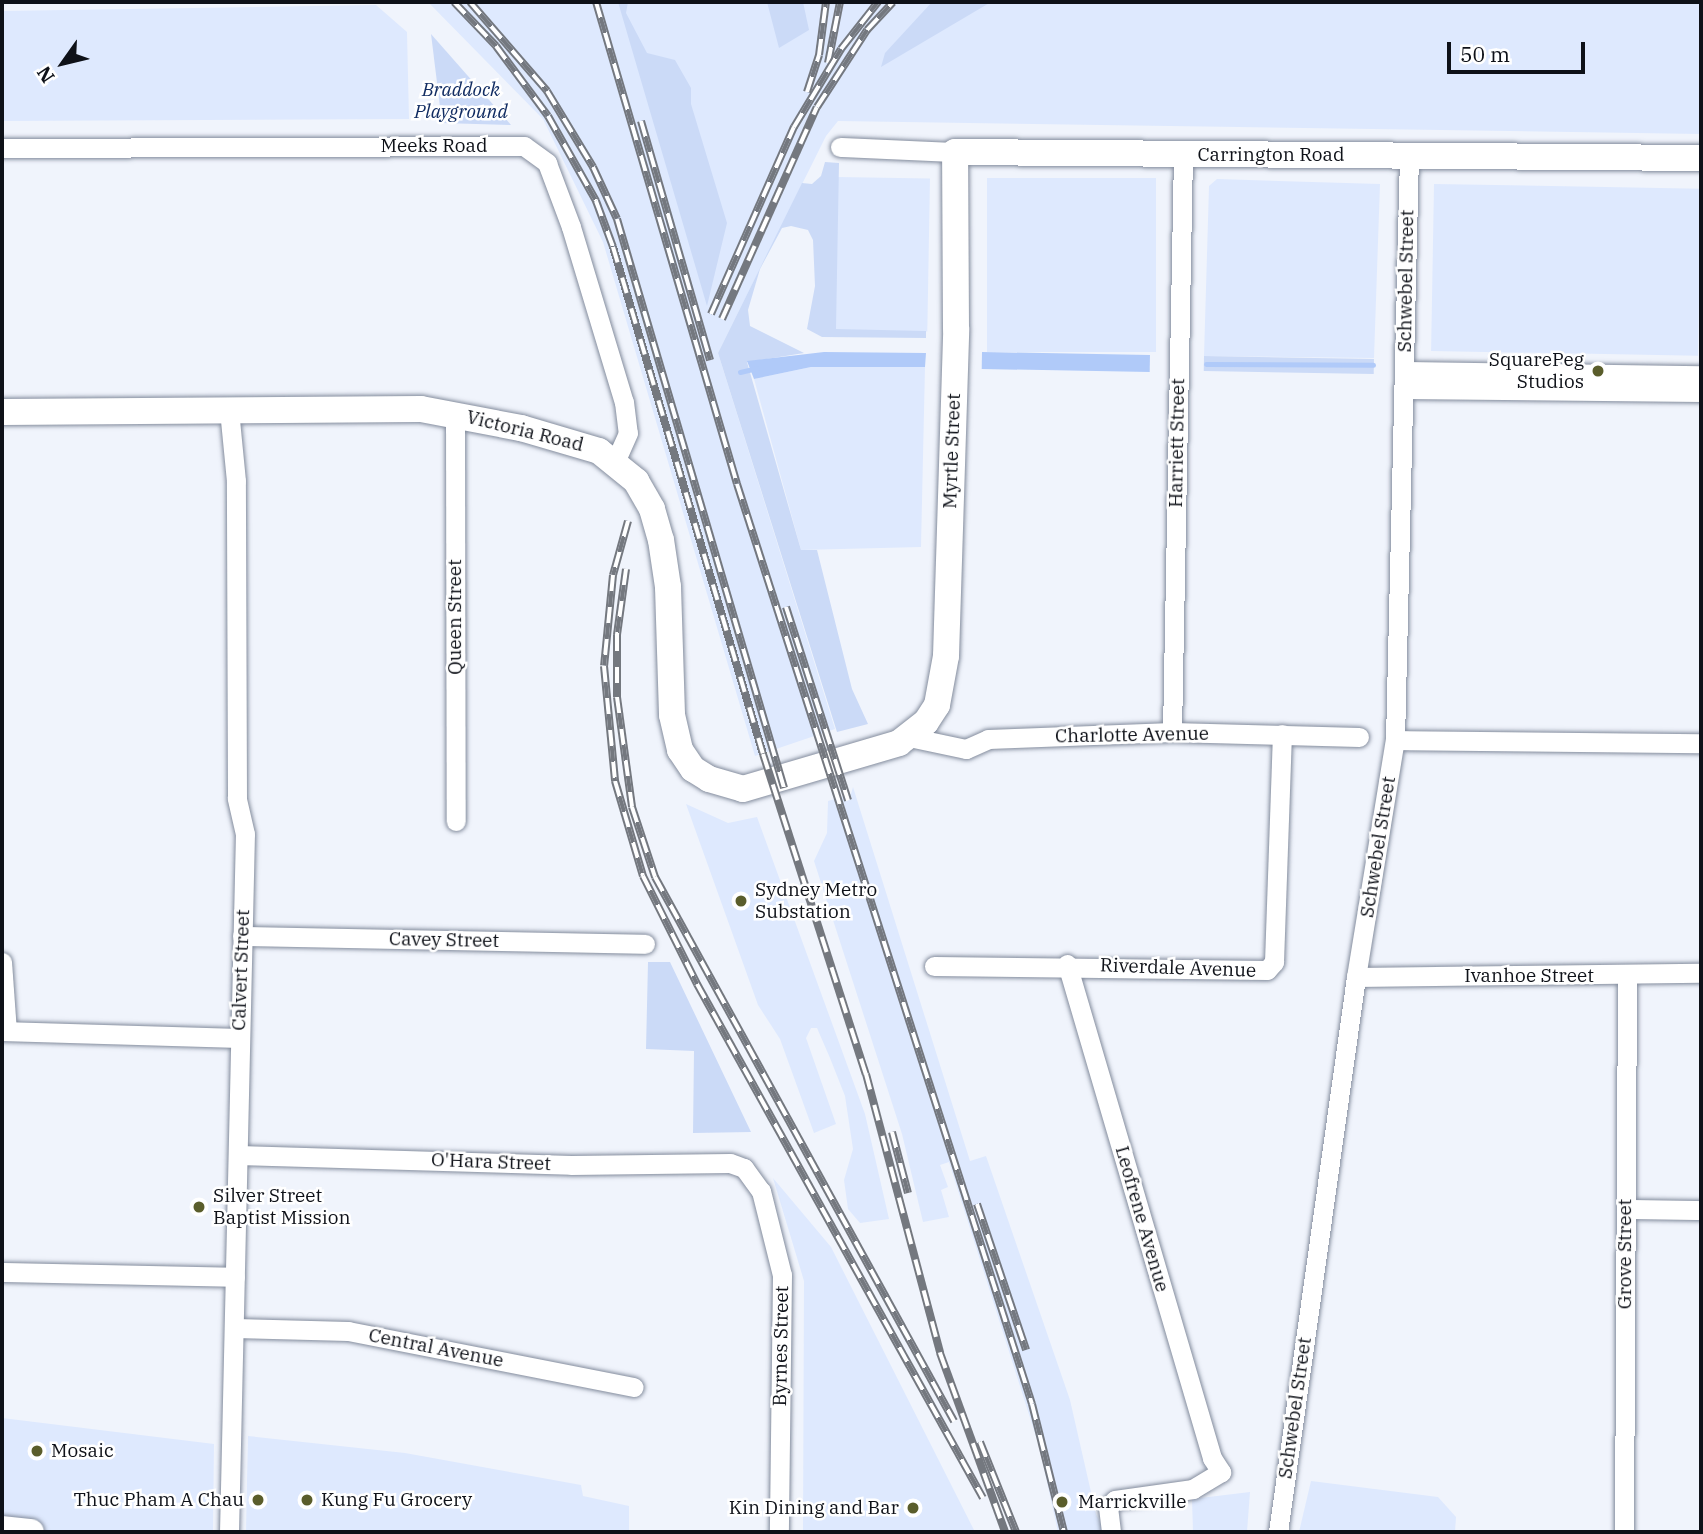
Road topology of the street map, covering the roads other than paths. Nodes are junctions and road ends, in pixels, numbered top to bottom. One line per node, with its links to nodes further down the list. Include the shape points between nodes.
1 (840, 147): 3 (street, Carrington Road)
2 (2, 148): 13 (street, Meeks Road, via 425,144 531,150 547,163 572,227 624,402 628,433)
3 (955, 152): 4 (street, Carrington Road); 16 (street, Myrtle Street, via 956,329 944,684 926,722)
4 (1183, 154): 5 (street, Carrington Road); 14 (street, Harriett Street)
5 (1409, 156): 6 (street, Carrington Road); 8 (street, Schwebel Street)
6 (1701, 158)
7 (1701, 375): 8 (street)
8 (1405, 380): 9 (street); 18 (street, Schwebel Street)
9 (1701, 392)
10 (229, 409): 11 (street, Victoria Road); 12 (street, Victoria Road); 21 (street, Calvert Street, via 236,481 237,798 245,834)
11 (2, 412)
12 (455, 413): 13 (street, Victoria Road, via 581,444); 20 (street, Queen Street)
13 (615, 462): 16 (street, Victoria Road, via 645,495 661,540 668,587 674,733 693,769 725,786 743,789)
14 (1172, 732): 15 (street, Charlotte Avenue); 16 (street, Charlotte Avenue, via 988,739 965,750)
15 (1282, 734): 17 (street, Charlotte Avenue); 24 (street, Riverdale Avenue, via 1274,962 1267,970)
16 (909, 737)
17 (1359, 737)
18 (1395, 740): 19 (street); 28 (street, Schwebel Street)
19 (1701, 743)
20 (456, 821)
21 (243, 936): 22 (street, Cavey Street); 30 (street, Calvert Street)
22 (645, 944)
23 (2, 962): 29 (street)
24 (1067, 964): 25 (street, Riverdale Avenue); 43 (street, Leofrene Avenue, via 1212,1458 1221,1472 1193,1489 1115,1500 1108,1507)
25 (934, 965)
26 (1701, 973): 27 (street, Ivanhoe Street)
27 (1627, 975): 28 (street, Ivanhoe Street); 33 (street, Grove Street)
28 (1356, 977): 44 (street, Schwebel Street)
29 (4, 1031): 30 (street)
30 (239, 1038): 31 (street, Calvert Street)
31 (238, 1155): 32 (street, O'Hara Street, via 571,1165 730,1163); 36 (street, Calvert Street)
32 (744, 1168): 42 (street, Byrnes Street, via 761,1191 782,1275)
33 (1626, 1209): 34 (street); 45 (street, Grove Street)
34 (1701, 1210)
35 (2, 1272): 36 (street)
36 (235, 1277): 37 (street, Calvert Street)
37 (235, 1328): 38 (street, Central Avenue, via 348,1331); 41 (street, Calvert Street)
38 (634, 1387)
39 (2, 1529): 40 (street)
40 (31, 1532)
41 (229, 1532)
42 (779, 1532)
43 (1111, 1532)
44 (1278, 1532)
45 (1624, 1532)

